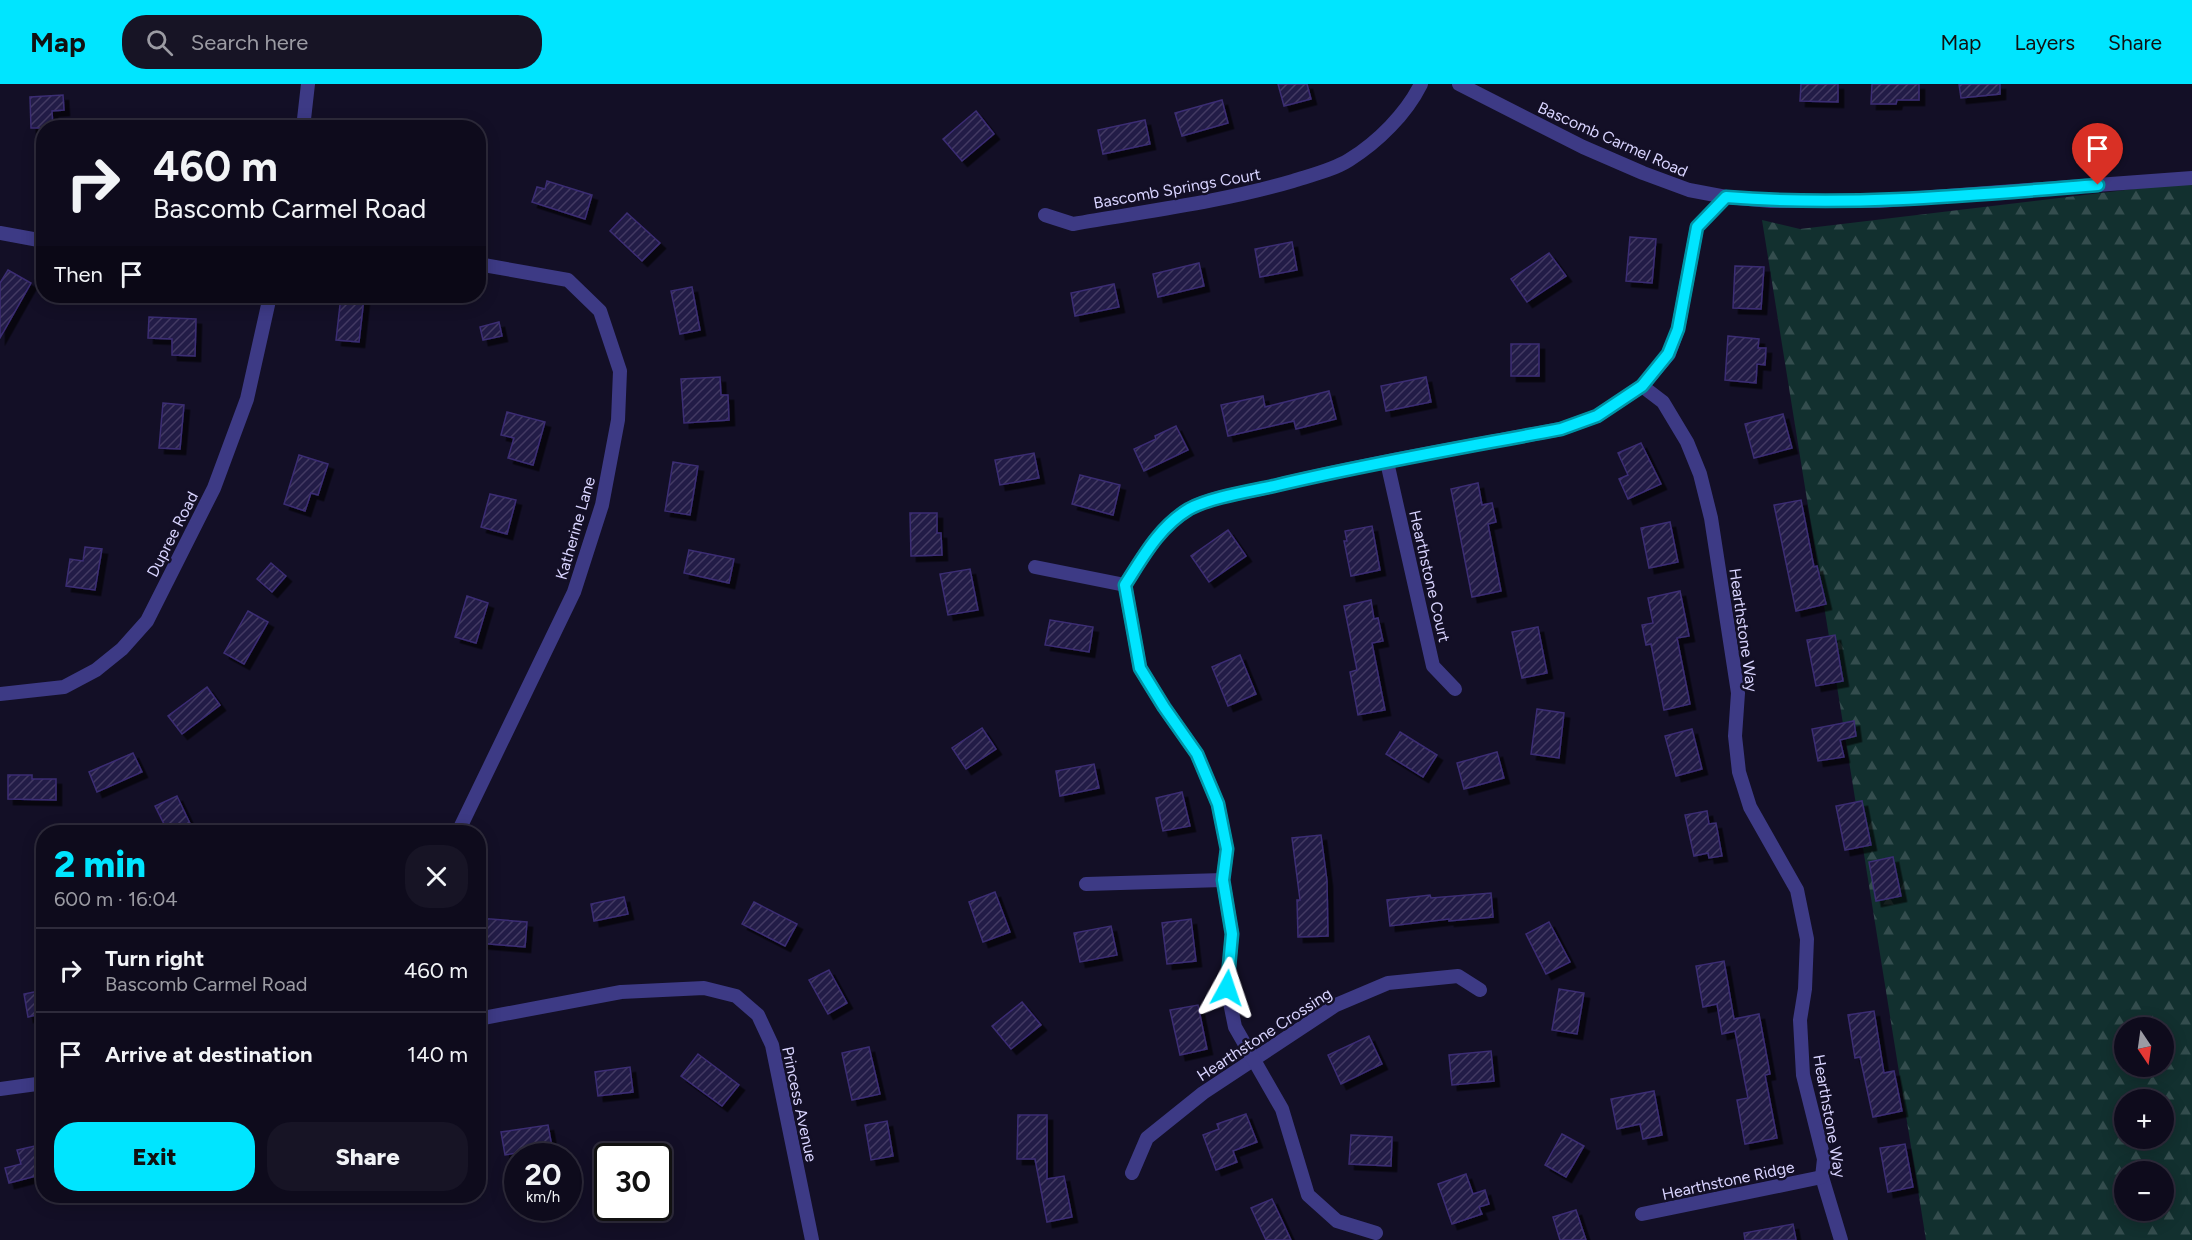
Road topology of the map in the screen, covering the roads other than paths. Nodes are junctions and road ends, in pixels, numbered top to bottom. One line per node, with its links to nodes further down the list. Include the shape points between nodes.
1 (308, 84): 4 (street)
2 (1421, 84): 7 (street, Bascomb Springs Court, via 1383,133 1348,160 1316,174 1253,193 1073,224)
3 (1459, 84): 6 (street, Bascomb Carmel Road, via 1643,173 1689,190)
4 (304, 120)
5 (2192, 178): 6 (street, Bascomb Carmel Road, via 1879,201)
6 (1726, 197): 12 (street, via 1697,227 1678,329 1668,354)
7 (1045, 215)
8 (0, 233): 9 (street)
9 (36, 240)
10 (486, 265): 18 (street, Katherine Lane, via 568,280 600,311 620,371 618,420 602,505 574,592)
11 (268, 303): 17 (street, Dupree Road, via 247,399 214,488 147,621 123,649 96,670 64,687)
12 (1642, 386): 13 (street, via 1597,416 1561,429); 27 (street, Hearthstone Way, via 1663,402 1700,474 1711,518 1738,693 1735,736 1739,772 1750,807 1797,890 1807,939 1800,1020 1803,1076 1824,1159)
13 (1387, 462): 15 (street, via 1190,508 1164,528); 16 (street, Hearthstone Court, via 1433,666)
14 (1035, 567): 15 (street)
15 (1125, 585): 19 (street, via 1140,668 1197,754 1218,804 1227,849)
16 (1455, 689)
17 (0, 693)
18 (461, 825)
19 (1223, 880): 20 (street); 23 (street, via 1232,934 1227,988 1235,1027)
20 (1086, 884)
21 (1480, 990): 23 (street, Hearthstone Crossing, via 1458,976 1388,983 1336,1005)
22 (486, 1017): 30 (street, Princess Avenue, via 621,992 704,988 736,996 758,1015 772,1045)
23 (1254, 1058): 26 (street, Hearthstone Crossing, via 1148,1138); 29 (street, via 1282,1109 1308,1195 1337,1221)
24 (36, 1084): 25 (street)
25 (0, 1089)
26 (1132, 1173)
27 (1822, 1177): 28 (street, Hearthstone Ridge); 31 (street, Hearthstone Way)
28 (1642, 1214)
29 (1376, 1233)
30 (812, 1240)
31 (1841, 1240)

